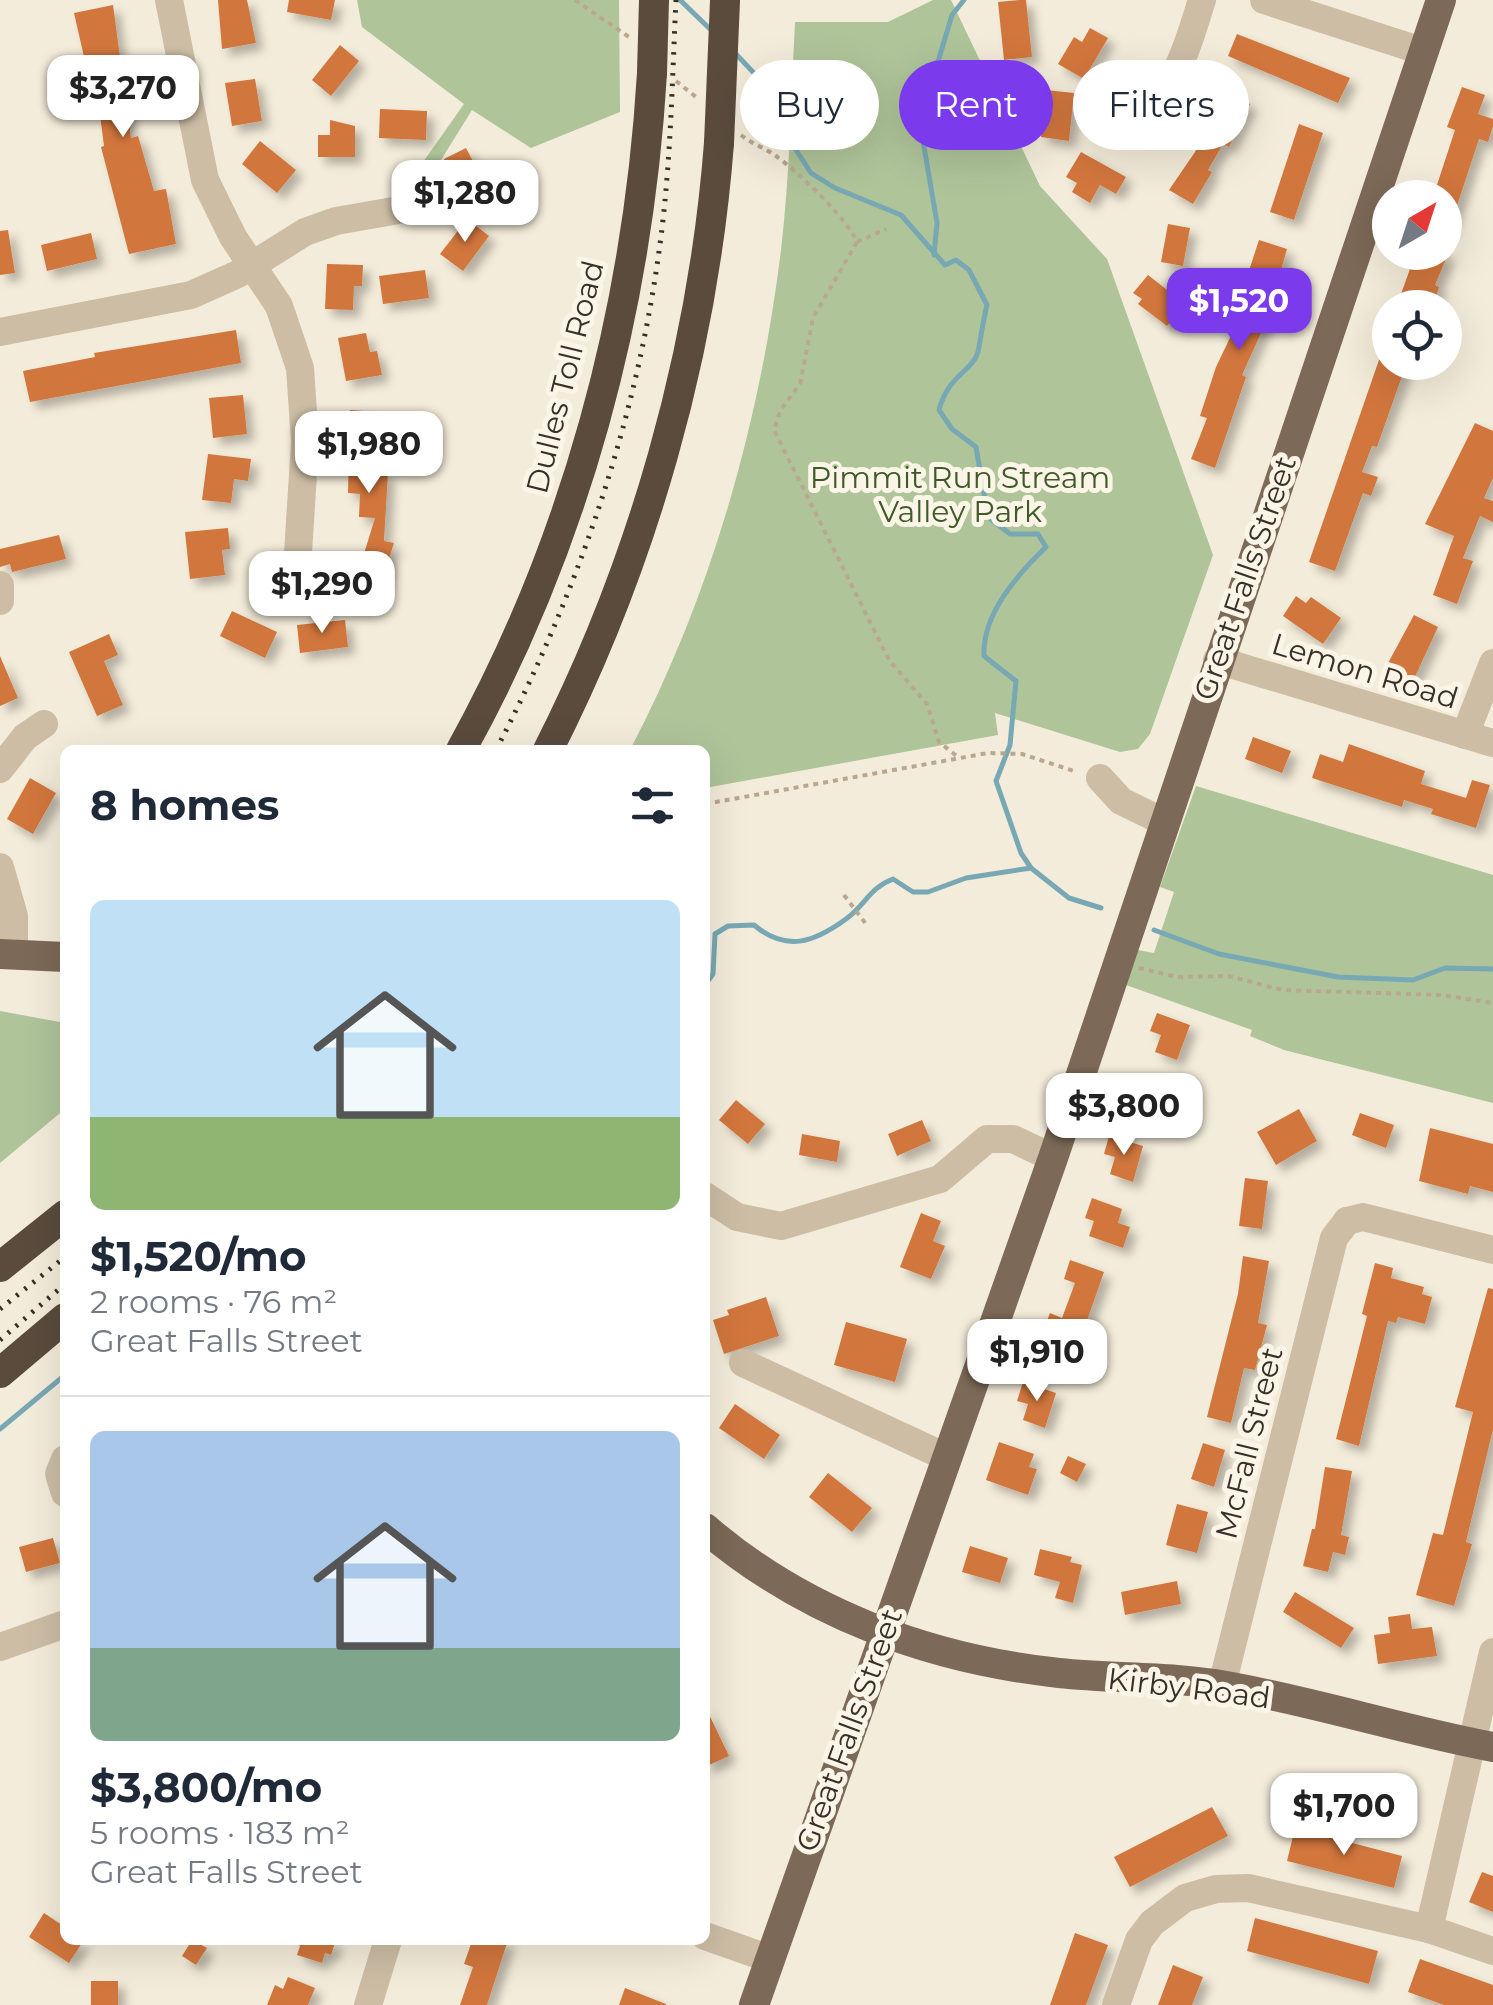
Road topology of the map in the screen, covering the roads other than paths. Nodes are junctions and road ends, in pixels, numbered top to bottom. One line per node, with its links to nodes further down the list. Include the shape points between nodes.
1 (170, 0): 10 (street, via 205,180 226,225)
2 (654, 0): 20 (highway, Dulles Toll Road, bridge, via 658,72 638,217 591,437 520,631)
3 (726, 0): 21 (highway, bridge, via 726,136 664,448 621,582)
4 (1202, 0): 8 (street)
5 (1264, 0): 7 (street)
6 (1441, 0): 7 (main road, Great Falls Street)
7 (1422, 51): 15 (main road, Great Falls Street)
8 (1182, 60)
9 (399, 210): 10 (street, via 336,220)
10 (254, 262): 11 (street, via 192,295); 12 (street, via 279,306 300,368)
11 (0, 332)
12 (298, 553)
13 (0, 584): 14 (street)
14 (0, 601)
15 (1217, 660): 18 (street, Lemon Road); 24 (main road, Great Falls Street)
16 (1493, 663): 18 (street)
17 (44, 724): 22 (street)
18 (1465, 736): 19 (street, Lemon Road)
19 (1493, 744)
20 (463, 745)
21 (550, 745)
22 (0, 769)
23 (1100, 778): 24 (street, via 1121,801)
24 (1164, 822): 28 (main road, Great Falls Street)
25 (0, 867): 26 (street, via 12,903)
26 (7, 954): 27 (main road)
27 (60, 957)
28 (1052, 1158): 29 (street, via 1013,1139 987,1139 940,1179 781,1226 737,1217); 36 (main road, Great Falls Street)
29 (710, 1199)
30 (60, 1219): 32 (highway)
31 (1493, 1250): 42 (street, McFall Street, via 1344,1215)
32 (0, 1267)
33 (60, 1322): 35 (highway)
34 (743, 1363): 36 (street)
35 (0, 1373)
36 (946, 1456): 39 (main road, Great Falls Street)
37 (710, 1536): 39 (main road, Kirby Road, via 797,1595)
38 (60, 1626): 40 (street)
39 (884, 1633): 42 (main road, Kirby Road, via 1052,1672); 48 (main road, Great Falls Street)
40 (0, 1647)
41 (1493, 1652): 43 (street)
42 (1222, 1685): 43 (main road, Kirby Road)
43 (1482, 1745): 44 (street)
44 (1428, 1929): 47 (street); 51 (street, via 1248,1888 1202,1891 1152,1922)
45 (710, 1938): 48 (street)
46 (386, 1945): 49 (street)
47 (1493, 1951)
48 (770, 1959): 50 (main road, Great Falls Street)
49 (368, 2005)
50 (754, 2005)
51 (1116, 2005)

